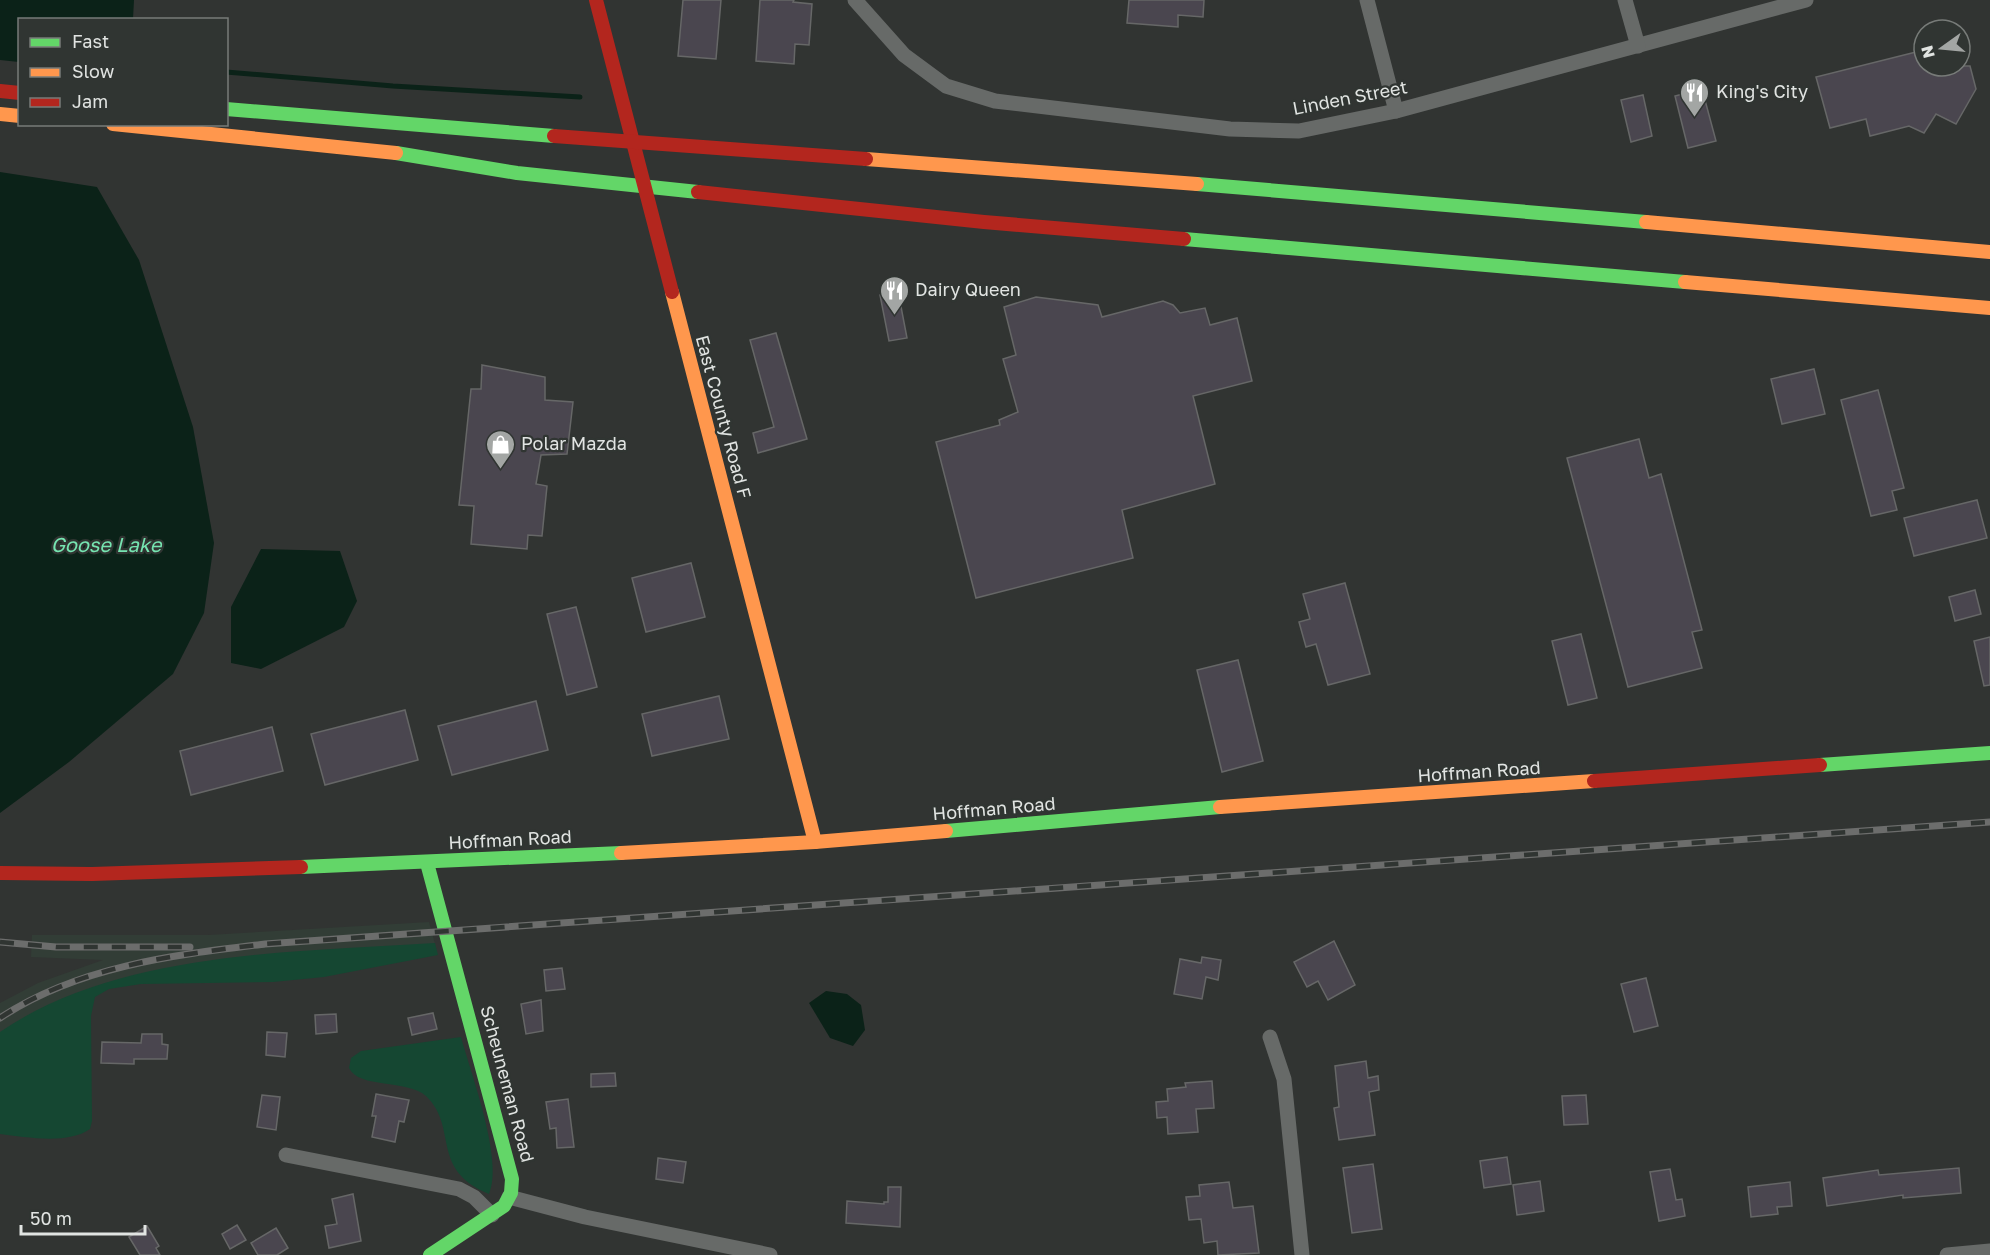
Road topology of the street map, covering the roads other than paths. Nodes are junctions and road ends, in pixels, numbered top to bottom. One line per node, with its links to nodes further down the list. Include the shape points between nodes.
1 (596, 0): 14 (main road, East County Road F)
2 (855, 0): 10 (street, Linden Street, via 904,55 937,80 995,101 1230,129 1299,131)
3 (1367, 0): 10 (street)
4 (1625, 0): 6 (street)
5 (1806, 0): 6 (street, Linden Street)
6 (1638, 46): 10 (street, Linden Street)
7 (0, 91): 8 (main road)
8 (18, 93)
9 (228, 109): 14 (main road)
10 (1396, 111)
11 (0, 114): 12 (main road)
12 (18, 116)
13 (134, 126): 15 (main road, via 283,140)
14 (633, 143): 15 (main road, East County Road F); 16 (main road, via 1142,179)
15 (644, 187): 17 (main road, via 984,222); 19 (main road, East County Road F)
16 (1990, 252)
17 (1990, 308)
18 (1990, 753): 19 (main road, Hoffman Road, via 1198,809)
19 (815, 842): 20 (main road, Hoffman Road)
20 (427, 862): 21 (main road, Hoffman Road, via 92,874); 24 (main road, Scheuneman Road, via 511,1168)
21 (0, 873)
22 (1270, 1037): 29 (street, via 1284,1079)
23 (286, 1155): 25 (street, via 459,1189)
24 (509, 1197): 25 (main road); 28 (street, via 592,1219)
25 (492, 1215): 27 (main road)
26 (1990, 1251): 30 (street)
27 (430, 1255)
28 (771, 1255)
29 (1302, 1255)
30 (1947, 1255)

